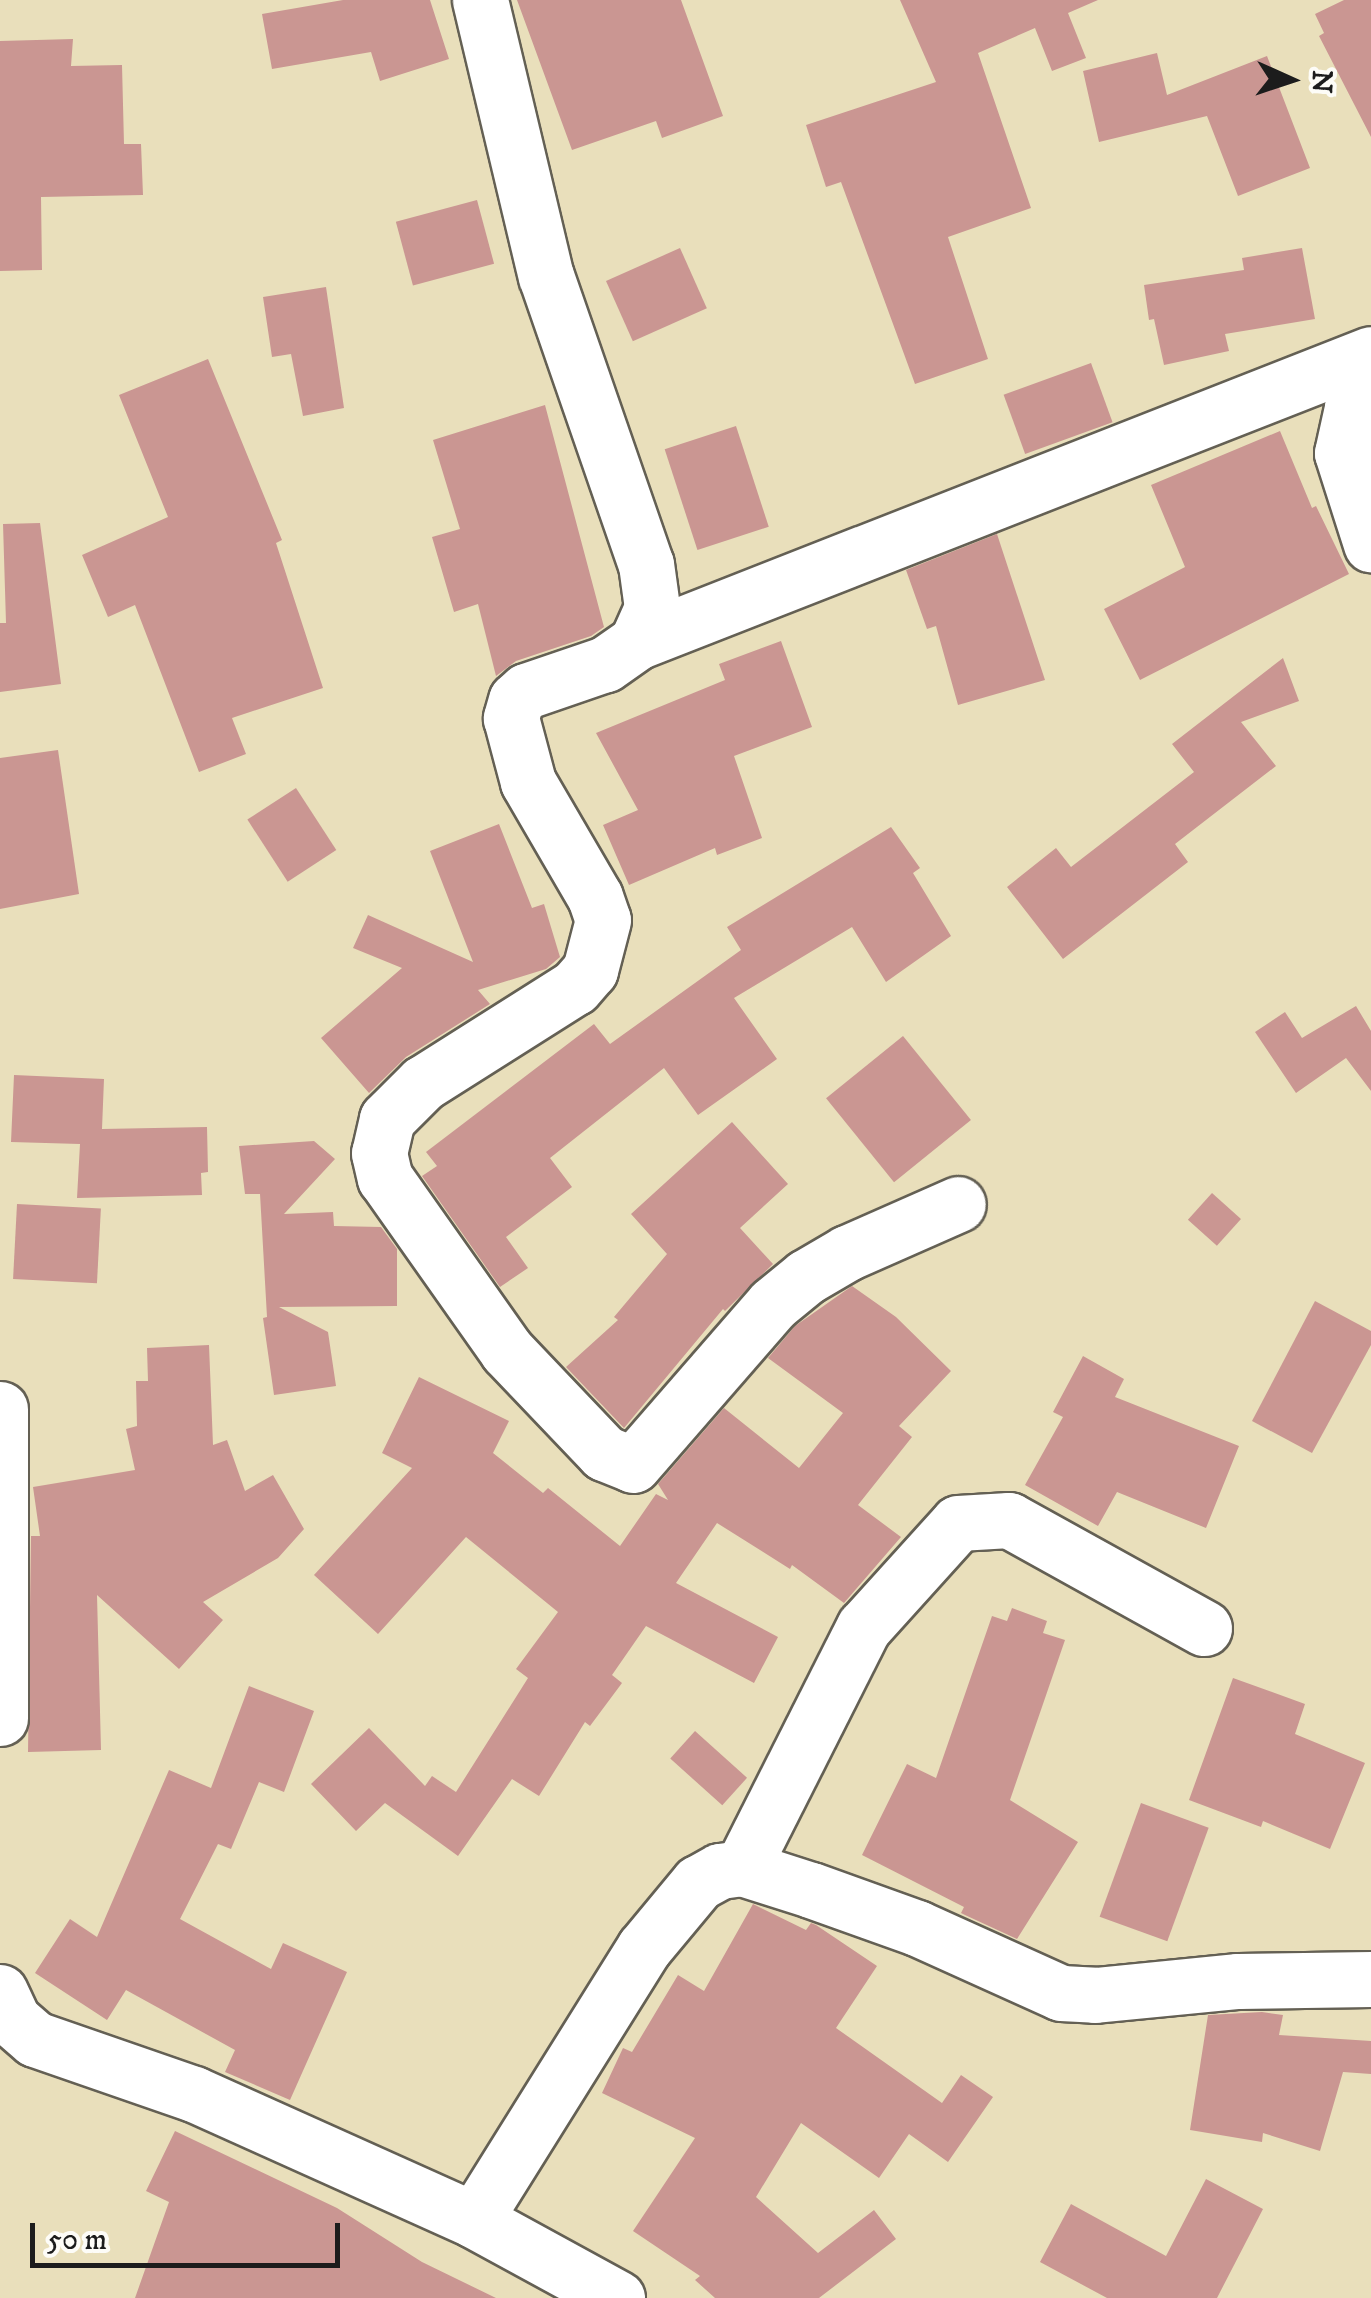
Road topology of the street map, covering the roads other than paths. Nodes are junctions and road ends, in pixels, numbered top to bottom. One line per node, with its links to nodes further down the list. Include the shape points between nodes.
1 (480, 0): 4 (street, via 546,276 646,564 652,608)
2 (1371, 356): 3 (street, via 1342,453); 4 (street)
3 (1371, 544)
4 (637, 642): 5 (street, via 605,664 526,691 512,718 528,782 603,920 590,970 576,987 423,1083 387,1119 379,1153 385,1178 507,1351 604,1453 633,1466 773,1304 806,1277)
5 (958, 1204)
6 (0, 1409): 8 (street)
7 (1204, 1628): 9 (street, via 1009,1520 958,1523 864,1627)
8 (0, 1718)
9 (742, 1868): 10 (street, via 917,1928 1061,1992); 12 (street, via 698,1883 644,1948)
10 (1371, 1979)
11 (0, 1992): 12 (street, via 13,2020 35,2038 194,2094)
12 (474, 2220): 13 (street)
13 (617, 2298)

